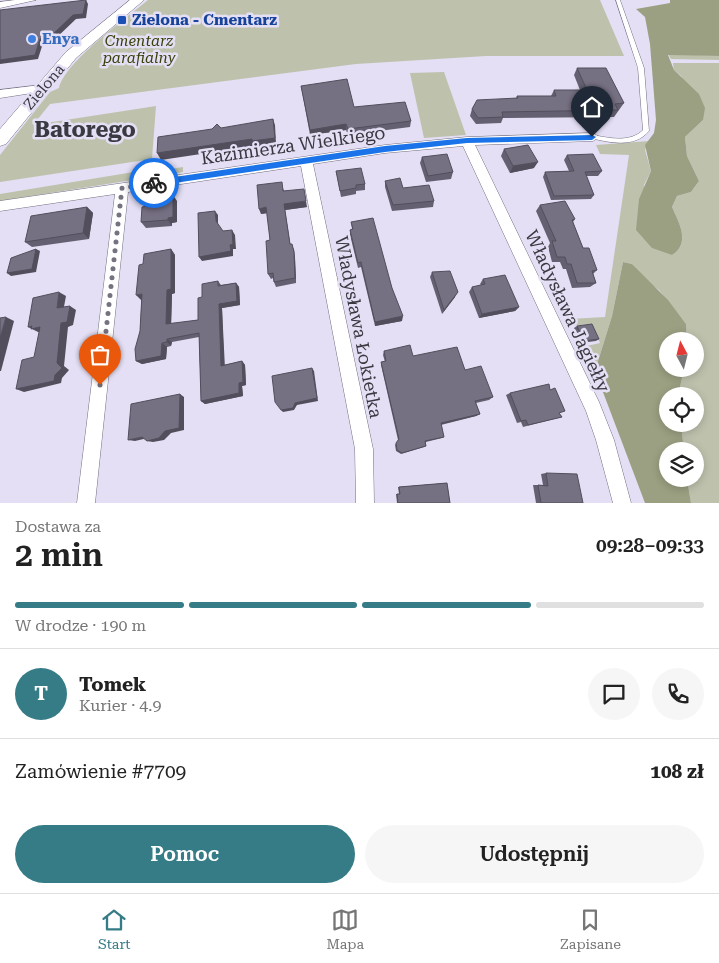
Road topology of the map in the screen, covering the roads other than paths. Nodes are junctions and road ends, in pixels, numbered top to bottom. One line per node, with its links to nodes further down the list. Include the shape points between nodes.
1 (32, 0): 4 (street)
2 (138, 0): 5 (street, Zielona, via 74,52)
3 (618, 0): 7 (lane, via 641,68 646,132 629,140)
4 (0, 5)
5 (41, 89): 6 (street); 8 (street, Zielona)
6 (0, 94)
7 (592, 137): 9 (street, Kazimierza Wielkiego)
8 (0, 140)
9 (467, 141): 10 (street, Kazimierza Wielkiego); 15 (street, Władysława Jagiełły, via 593,408)
10 (306, 160): 11 (street, Kazimierza Wielkiego); 14 (street, Władysława Łokietka, via 364,449)
11 (122, 188): 12 (street, Kazimierza Wielkiego); 13 (street)
12 (0, 206)
13 (86, 503)
14 (365, 503)
15 (622, 503)

